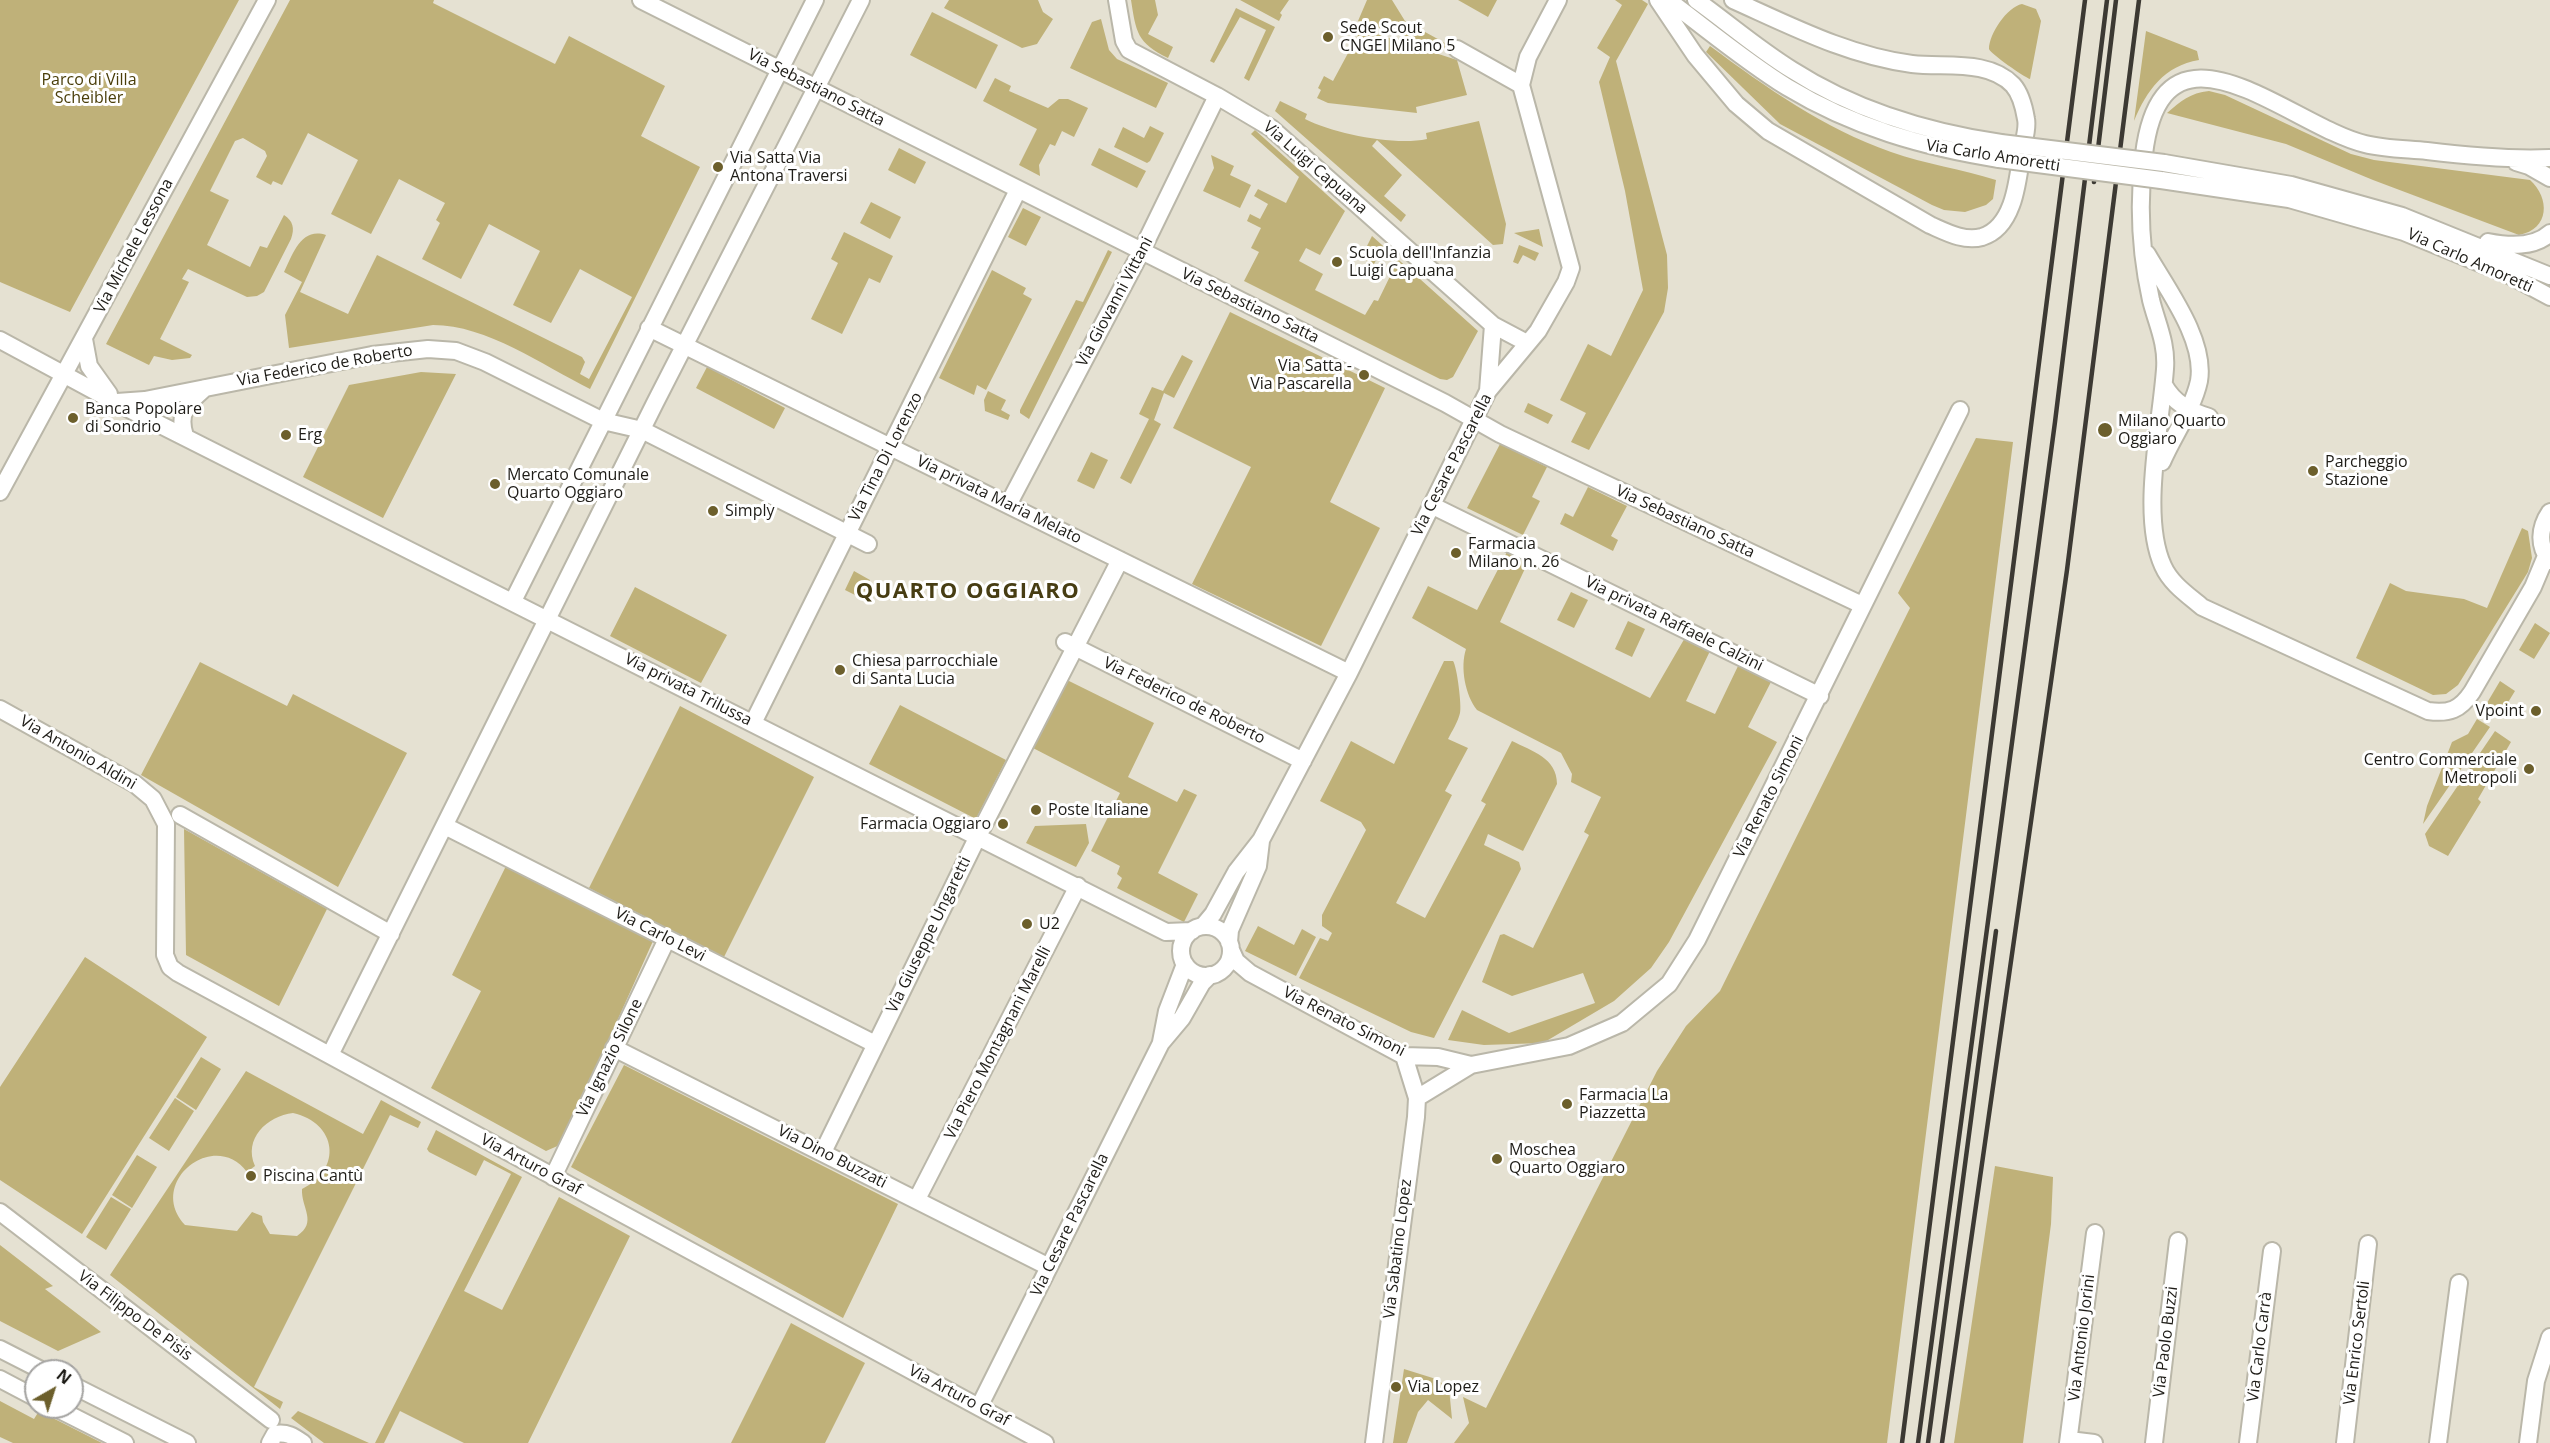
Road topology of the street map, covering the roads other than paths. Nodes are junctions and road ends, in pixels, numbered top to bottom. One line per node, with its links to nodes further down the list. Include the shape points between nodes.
1 (267, 0): 32 (street, Via Michele Lessona)
2 (641, 0): 12 (street, Via Sebastiano Satta)
3 (816, 0): 12 (street)
4 (861, 0): 14 (street)
5 (1117, 0): 15 (street, Via Luigi Capuana, via 1129,50)
6 (1558, 0): 13 (street, via 1532,47)
7 (1658, 0): 10 (street, via 1695,55 1736,104 1768,131 1954,236 1985,236 2008,212 2015,194 2027,121 2013,85 1984,68 1913,64 1864,56)
8 (1668, 0): 16 (street, Via Carlo Amoretti, via 1766,73 1830,111 1902,139 1952,152)
9 (1696, 0): 16 (street, Via Carlo Amoretti, via 1783,64 1834,94 1911,124)
10 (1733, 0)
11 (1457, 49): 13 (street)
12 (780, 70): 14 (street, Via Sebastiano Satta); 30 (street)
13 (1521, 85): 34 (street, Via Cesare Pascarella, via 1571,268 1538,331)
14 (816, 88): 21 (street, Via Sebastiano Satta); 35 (street)
15 (1217, 96): 25 (street, Via Giovanni Vittani); 29 (street, Via Luigi Capuana, via 1281,136)
16 (2000, 151): 19 (street, Via Carlo Amoretti, bridge)
17 (2550, 158): 18 (street)
18 (2507, 160): 20 (street); 24 (street, via 2364,144 2220,76 2206,74 2170,88 2148,128)
19 (2162, 171): 23 (street, Via Carlo Amoretti, via 2291,185); 27 (street, Via Carlo Amoretti, via 2289,199 2404,232 2509,275)
20 (2550, 178)
21 (1018, 190): 25 (street, Via Sebastiano Satta); 48 (street, Via Tina Di Lorenzo)
22 (2550, 233): 23 (street, Via Carlo Amoretti, via 2534,242 2509,246)
23 (2451, 234): 26 (street, Via Carlo Amoretti)
24 (2140, 240): 28 (street); 31 (street, via 2151,302)
25 (1141, 252): 44 (street, Via Sebastiano Satta); 51 (street, Via Giovanni Vittani)
26 (2550, 276)
27 (2550, 297)
28 (2186, 321): 31 (street); 41 (street, via 2198,353 2199,381)
29 (1493, 325): 34 (street, Via Luigi Capuana); 39 (street)
30 (649, 328): 35 (street, Via privata Maria Melato); 45 (street)
31 (2162, 334): 37 (street, via 2166,351)
32 (84, 339): 36 (street, Via Michele Lessona); 40 (street, via 89,366)
33 (0, 340): 36 (street)
34 (1527, 343): 39 (street, Via Cesare Pascarella)
35 (685, 346): 46 (street); 48 (street, Via privata Maria Melato)
36 (64, 376): 40 (street); 50 (street, Via Michele Lessona)
37 (2164, 385): 41 (street, via 2170,397); 49 (street)
38 (207, 387): 40 (street, Via Federico de Roberto); 45 (street, Via Federico de Roberto, via 372,355 428,349 456,351); 47 (street, via 182,412)
39 (1488, 391): 44 (street, Via Cesare Pascarella)
40 (115, 402): 47 (street)
41 (2188, 409): 43 (street); 49 (street)
42 (1960, 410): 61 (street, Via Renato Simoni)
43 (2209, 417)
44 (1474, 419): 52 (street, Via Cesare Pascarella); 61 (street, Via Sebastiano Satta)
45 (603, 421): 46 (street, Via Federico de Roberto); 60 (street)
46 (642, 430): 54 (street, Via Federico de Roberto); 62 (street)
47 (185, 436): 60 (street, Via privata Trilussa)
48 (891, 447): 51 (street, Via privata Maria Melato); 54 (street, Via Tina Di Lorenzo)
49 (2155, 476): 59 (street, via 2153,539 2164,568 2202,608 2428,711 2445,713 2464,704)
50 (0, 492)
51 (1008, 505): 57 (street, Via privata Maria Melato)
52 (1431, 505): 64 (street, Via Cesare Pascarella); 65 (street, Via privata Raffaele Calzini)
53 (2550, 512): 56 (street, via 2542,527 2541,542)
54 (847, 533): 55 (street, Via Federico de Roberto); 67 (street, Via Tina Di Lorenzo)
55 (868, 544)
56 (2548, 558): 59 (street)
57 (1120, 560): 63 (street, Via Giuseppe Ungaretti); 64 (street, Via privata Maria Melato)
58 (2550, 576): 59 (street)
59 (2534, 587)
60 (513, 601): 62 (street, Via privata Trilussa)
61 (1862, 605): 65 (street, Via Renato Simoni)
62 (549, 619): 67 (street, Via privata Trilussa); 71 (street)
63 (1070, 645): 68 (street, Via Federico de Roberto); 72 (street, Via Giuseppe Ungaretti)
64 (1349, 673): 68 (street, Via Cesare Pascarella)
65 (1820, 696): 88 (street, Via Renato Simoni, via 1697,940 1670,984 1622,1023 1569,1046)
66 (0, 709): 69 (street, Via Antonio Aldini, via 135,784)
67 (753, 723): 72 (street, Via privata Trilussa)
68 (1303, 761): 73 (street, Via Cesare Pascarella)
69 (153, 799): 86 (street, Via Arturo Graf, via 166,825 165,956 170,967)
70 (180, 815): 77 (street)
71 (445, 826): 77 (street); 78 (street, Via Carlo Levi)
72 (978, 836): 74 (street, Via privata Trilussa); 84 (street, Via Giuseppe Ungaretti)
73 (1262, 840): 75 (street, via 1236,872 1213,914); 79 (street, via 1258,866 1230,930)
74 (1078, 886): 76 (street, Via privata Trilussa); 92 (street, Via Piero Montagnani Marelli)
75 (1197, 928): 76 (street, Via privata Trilussa); 79 (street, via 1219,929); 80 (street, via 1184,940)
76 (1166, 932): 80 (street)
77 (391, 934): 86 (street)
78 (667, 939): 84 (street, Via Carlo Levi); 85 (street, Via Ignazio Silone)
79 (1230, 946): 81 (street, via 1230,958); 82 (street, Via Renato Simoni, via 1236,962)
80 (1183, 957): 81 (street, via 1197,974); 83 (street, via 1183,975 1167,1011)
81 (1215, 973): 82 (street, via 1234,969); 83 (street, via 1202,983 1182,1018)
82 (1250, 973): 87 (street, Via Renato Simoni)
83 (1161, 1043): 98 (street, Via Cesare Pascarella)
84 (875, 1044): 90 (street, Via Giuseppe Ungaretti)
85 (614, 1048): 90 (street, Via Dino Buzzati); 91 (street, Via Ignazio Silone)
86 (330, 1056): 91 (street, Via Arturo Graf)
87 (1404, 1056): 88 (street, Via Renato Simoni, via 1438,1057); 89 (street, Via Sabatino Lopez)
88 (1471, 1065): 89 (street, Via Renato Simoni)
89 (1417, 1098): 115 (street, Via Sabatino Lopez)
90 (823, 1152): 92 (street, Via Dino Buzzati)
91 (553, 1177): 106 (street, Via Arturo Graf)
92 (917, 1199): 98 (street, Via Dino Buzzati)
93 (0, 1212): 108 (street, Via Filippo De Pisis)
94 (2095, 1233): 109 (street, Via Antonio Jorini)
95 (2178, 1242): 117 (street, Via Paolo Buzzi)
96 (2368, 1244): 119 (street, Via Enrico Sertoli)
97 (2272, 1251): 118 (street, Via Carlo Carrà)
98 (1049, 1267): 106 (street, Via Cesare Pascarella)
99 (2459, 1283): 120 (street)
100 (2550, 1337): 121 (street, via 2536,1381)
101 (0, 1349): 102 (street)
102 (24, 1361)
103 (0, 1379): 105 (street)
104 (84, 1391): 111 (street)
105 (24, 1392)
106 (980, 1407): 114 (street, Via Arturo Graf)
107 (78, 1419): 110 (street)
108 (271, 1420)
109 (2069, 1441): 116 (street)
110 (125, 1443)
111 (187, 1443)
112 (270, 1443): 113 (street, via 275,1434 288,1433)
113 (303, 1443)
114 (1045, 1443)
115 (1374, 1443)
116 (2094, 1443)
117 (2154, 1443)
118 (2248, 1443)
119 (2345, 1443)
120 (2438, 1443)
121 (2528, 1443)

